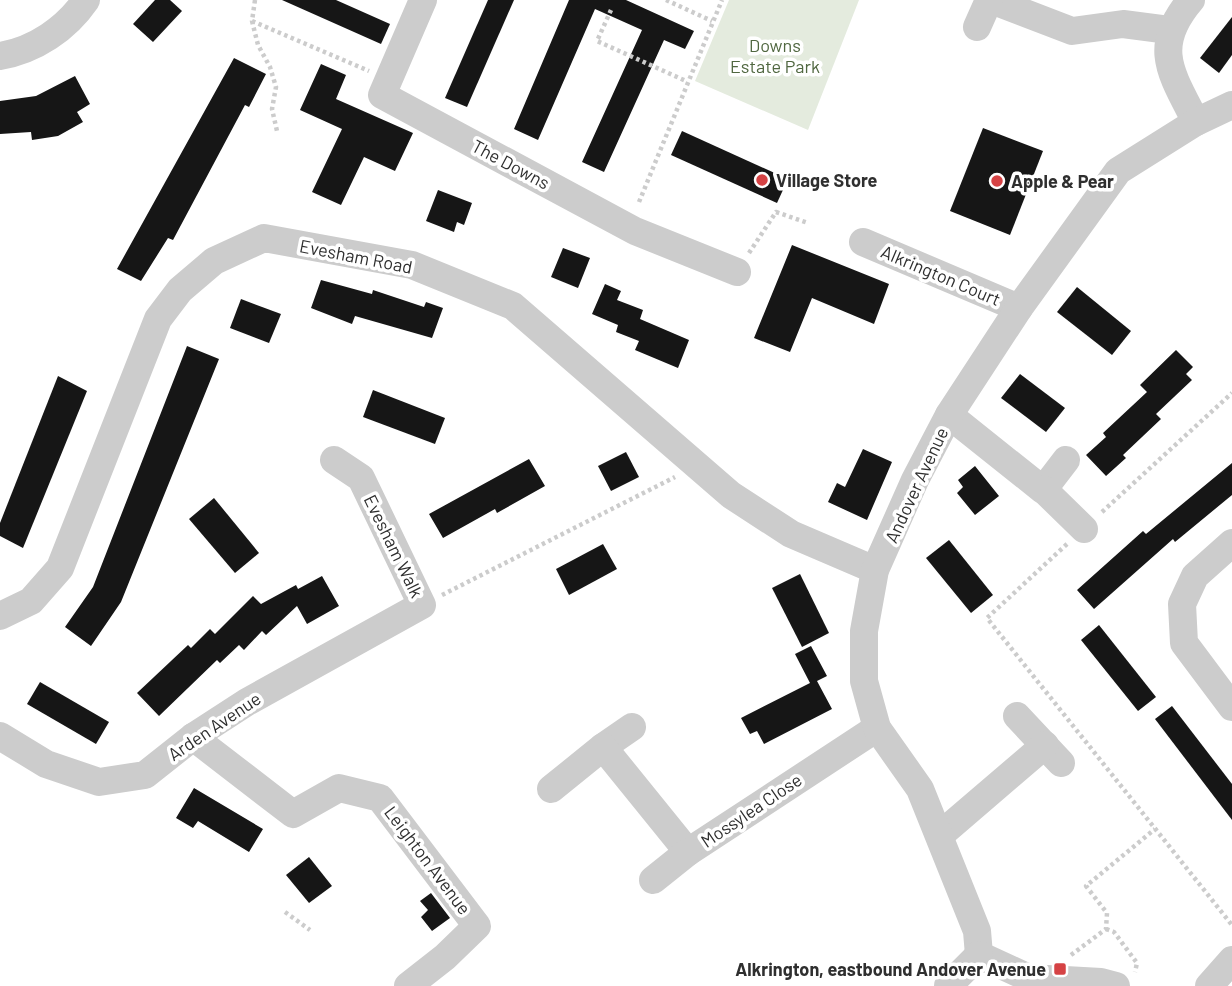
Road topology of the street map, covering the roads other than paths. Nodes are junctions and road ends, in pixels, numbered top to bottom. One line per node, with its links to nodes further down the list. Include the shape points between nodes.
1 (86, 0): 7 (street, via 72,20 22,52)
2 (423, 0): 11 (street, The Downs, via 382,95 635,231)
3 (990, 0): 5 (street); 6 (street, via 1072,31 1123,24)
4 (1191, 0): 6 (street)
5 (977, 27)
6 (1169, 30): 9 (street, via 1170,71)
7 (0, 56)
8 (1230, 109): 9 (street, Andover Avenue)
9 (1196, 122): 12 (street, Andover Avenue, via 1118,171)
10 (863, 242): 12 (street, Alkrington Court)
11 (737, 272)
12 (1019, 308): 13 (street, Andover Avenue)
13 (949, 415): 16 (street); 19 (street, Andover Avenue)
14 (334, 460): 20 (street, Evesham Walk, via 361,478)
15 (1066, 460): 16 (street)
16 (1043, 489): 17 (street)
17 (1084, 529)
18 (1232, 543): 22 (street, via 1195,576 1182,604 1184,643)
19 (875, 570): 21 (street, Evesham Road, via 791,534 731,495 513,306 412,265 264,238 214,261 180,290 158,319 60,568 31,601); 25 (street, Andover Avenue, via 864,631 864,681)
20 (422, 605): 27 (street, Arden Avenue)
21 (0, 616)
22 (1232, 707)
23 (1017, 716): 30 (street, via 1053,754)
24 (632, 727): 28 (street)
25 (877, 728): 30 (street, Andover Avenue, via 920,789); 31 (street, Mossylea Close)
26 (0, 736): 27 (street, Arden Avenue, via 46,764 99,782 145,775)
27 (193, 737): 36 (street, Leighton Avenue, via 293,814 340,788 380,798 477,926)
28 (603, 747): 29 (street); 31 (street, Mossylea Close)
29 (551, 789)
30 (940, 835): 33 (street, Andover Avenue, via 977,931)
31 (688, 852): 32 (street)
32 (653, 880)
33 (979, 955): 35 (street, via 1029,978); 37 (street)
34 (1232, 960): 38 (street)
35 (1125, 981)
36 (408, 986)
37 (948, 986)
38 (1209, 986)

